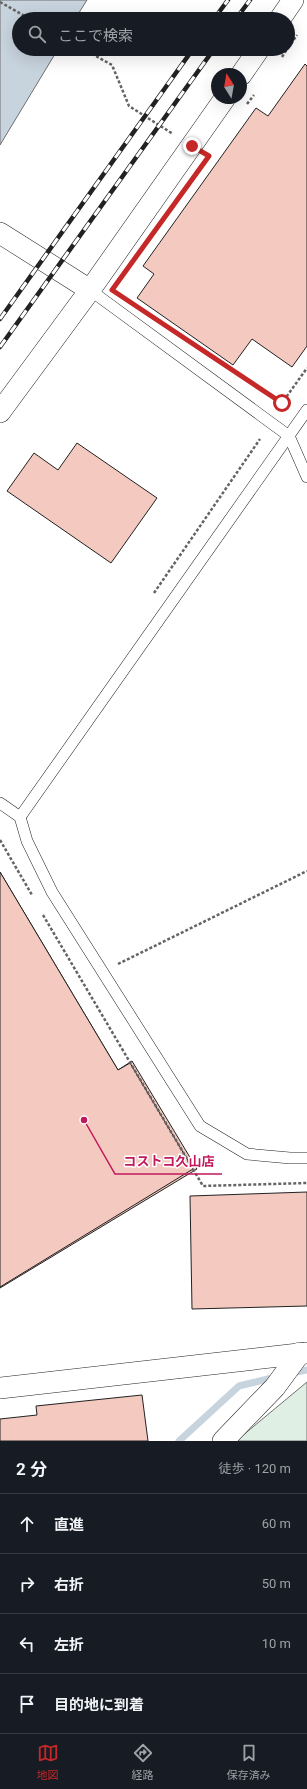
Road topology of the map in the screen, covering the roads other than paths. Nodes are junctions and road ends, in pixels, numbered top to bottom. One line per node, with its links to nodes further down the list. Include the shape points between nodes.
1 (293, 0): 2 (street)
2 (285, 12)
3 (254, 56): 4 (street)
4 (246, 68)
5 (221, 104): 7 (street)
6 (0, 233): 7 (street)
7 (90, 290): 9 (street); 10 (lane)
8 (307, 410): 10 (lane)
9 (0, 412)
10 (289, 436): 11 (lane); 13 (lane)
11 (307, 477)
12 (0, 803): 13 (lane)
13 (20, 817): 14 (lane, via 27,841 52,892 200,1126 247,1154)
14 (307, 1158)
15 (304, 1353): 16 (street); 17 (street)
16 (0, 1388)
17 (222, 1441)

